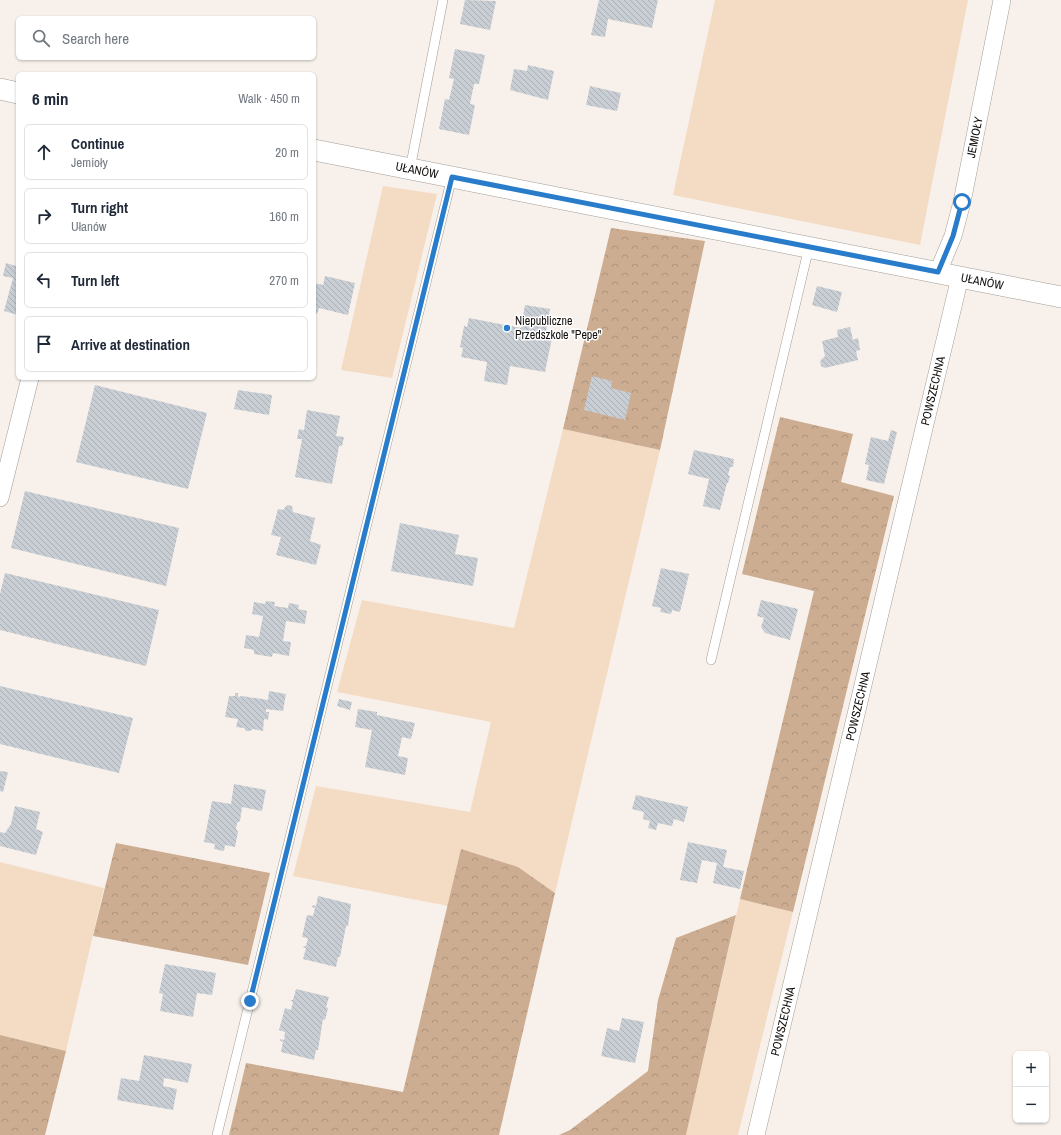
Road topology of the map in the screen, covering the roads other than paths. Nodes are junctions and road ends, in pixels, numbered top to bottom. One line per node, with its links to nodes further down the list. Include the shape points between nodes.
1 (443, 0): 6 (lane)
2 (1002, 0): 9 (street, JEMIOŁY, via 962,202 953,236)
3 (0, 89): 4 (street)
4 (16, 92)
5 (316, 150): 6 (street, UŁANÓW)
6 (410, 169): 7 (street, UŁANÓW)
7 (452, 177): 8 (street, UŁANÓW); 15 (lane)
8 (809, 247): 9 (street, UŁANÓW); 14 (lane)
9 (938, 272): 10 (street, UŁANÓW)
10 (960, 277): 11 (street, UŁANÓW); 16 (street, POWSZECHNA)
11 (1061, 297)
12 (30, 380): 13 (street)
13 (0, 498)
14 (711, 660)
15 (217, 1135)
16 (756, 1135)

